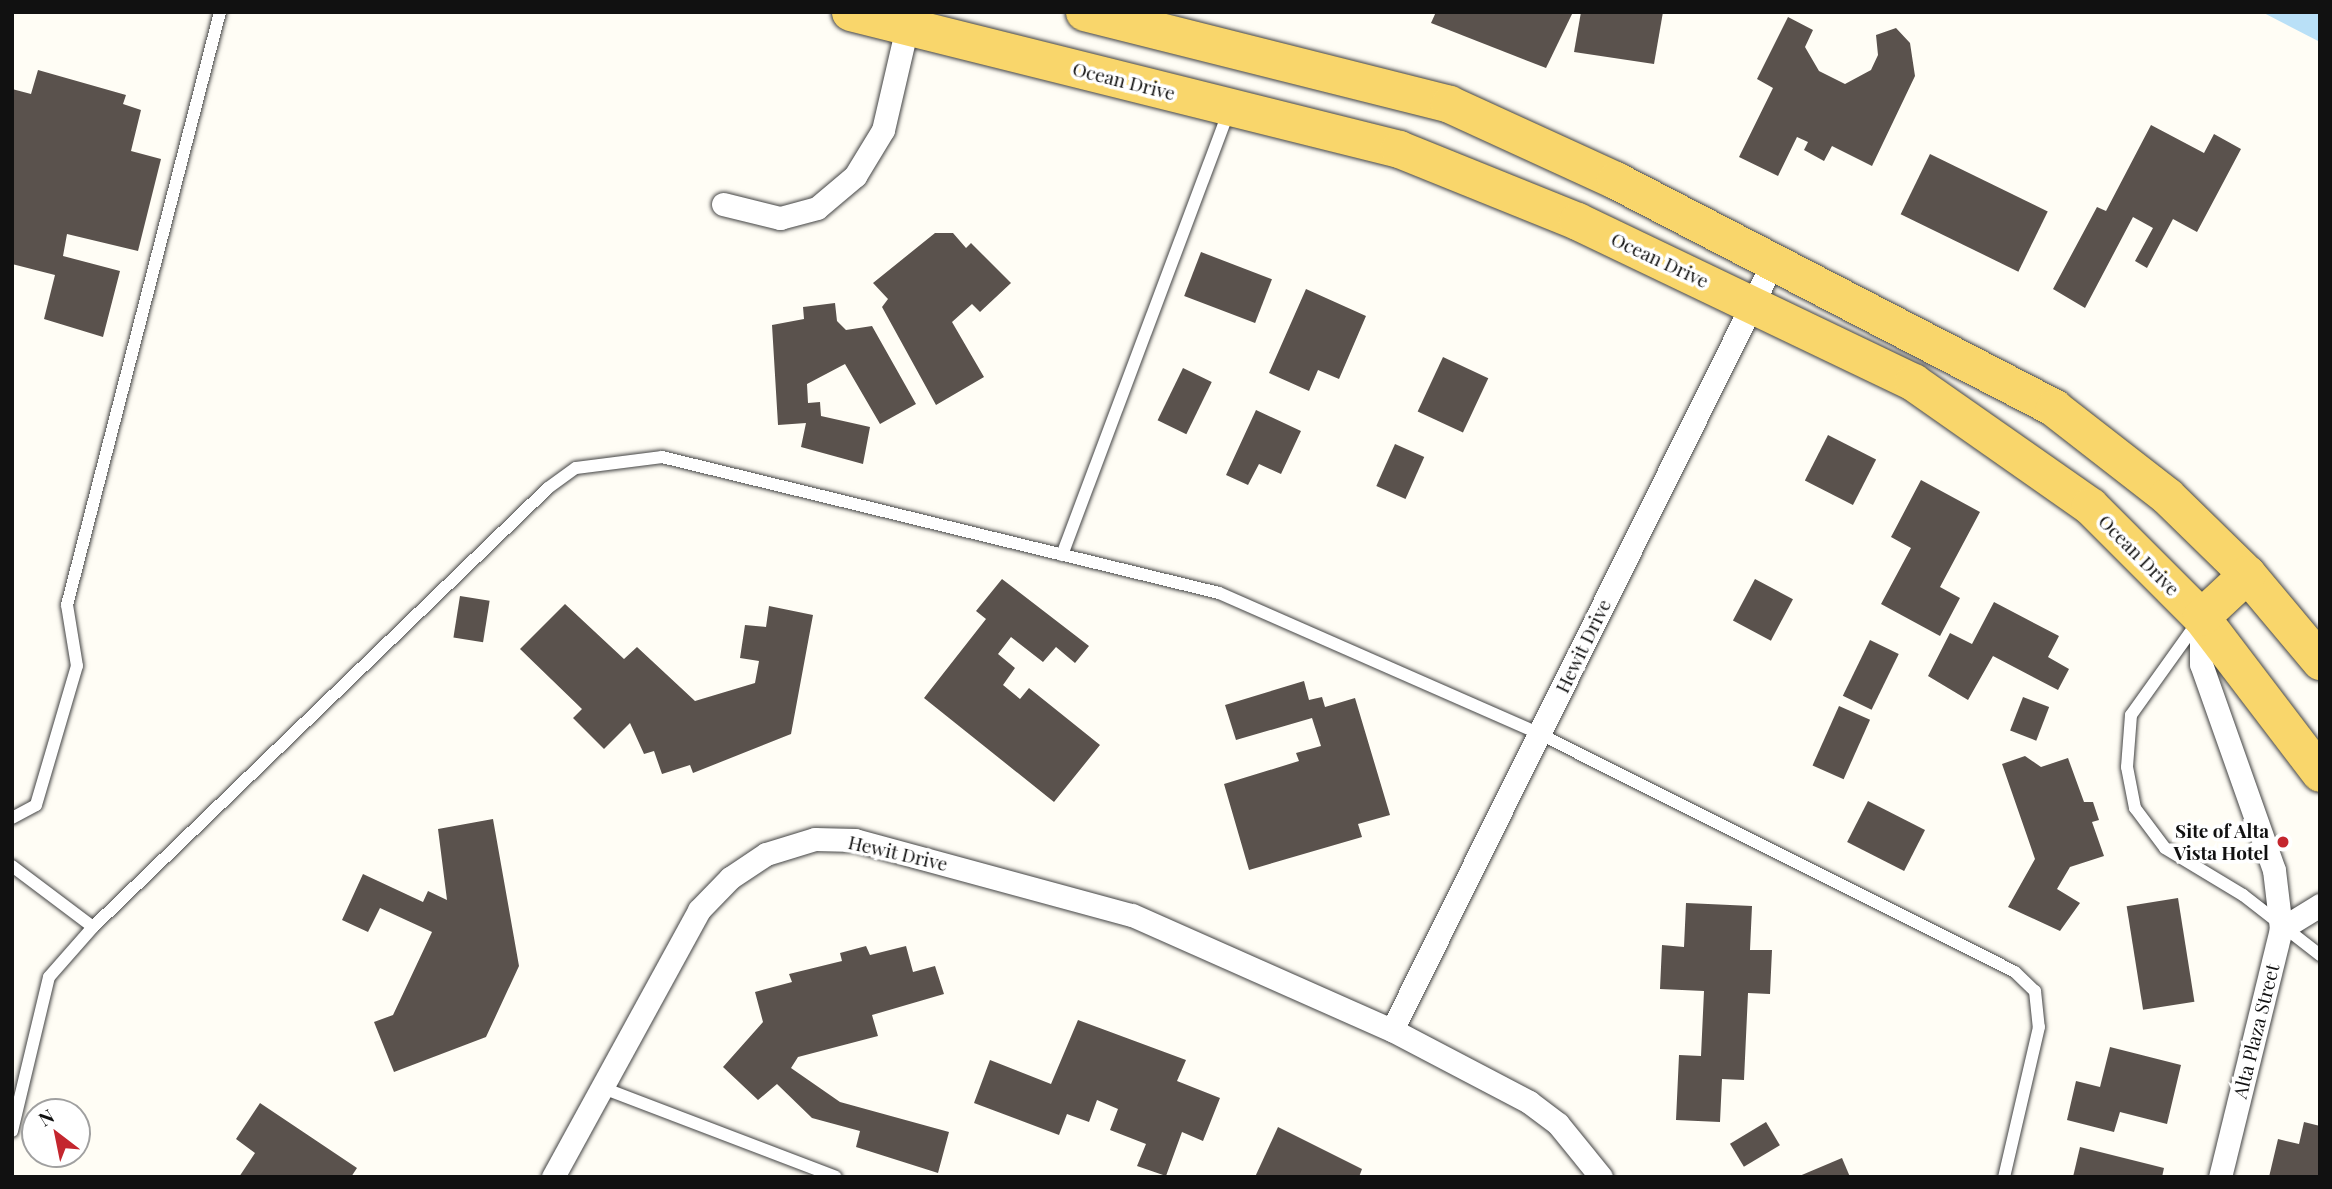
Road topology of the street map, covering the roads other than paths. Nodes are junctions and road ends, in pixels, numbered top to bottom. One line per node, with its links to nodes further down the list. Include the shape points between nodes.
1 (220, 12): 15 (lane, via 67,605 77,666 36,805)
2 (850, 12): 4 (main road, Ocean Drive)
3 (1084, 12): 7 (main road, via 1448,104)
4 (907, 27): 5 (main road, Ocean Drive); 6 (street, via 883,130 855,176 817,208 780,218)
5 (1230, 107): 8 (main road, Ocean Drive, via 1399,149); 9 (lane)
6 (723, 204)
7 (1773, 261): 8 (street, Hewit Drive); 10 (main road, via 2054,408 2168,496)
8 (1751, 302): 11 (main road, Ocean Drive, via 1913,382 2013,447 2090,506); 13 (street, Hewit Drive)
9 (1062, 555): 13 (lane, via 1219,593); 18 (lane, via 662,457 576,468)
10 (2247, 574): 11 (main road); 12 (main road)
11 (2201, 617): 14 (main road, Ocean Drive); 19 (street, via 2201,664 2274,870); 19 (lane, via 2131,715 2127,767 2135,808 2165,848 2243,895)
12 (2320, 661)
13 (1541, 734): 21 (street, Hewit Drive); 27 (lane, via 2015,972 2035,991 2039,1027)
14 (2320, 773)
15 (12, 818)
16 (12, 866): 18 (lane)
17 (2320, 905): 19 (street)
18 (93, 927): 23 (lane, via 49,976)
19 (2281, 929): 20 (lane); 28 (street, Alta Plaza Street)
20 (2320, 955)
21 (1392, 1030): 22 (street, Hewit Drive, via 1108,907 855,840 815,839 766,854 730,878 699,909); 26 (street, Hewit Drive, via 1529,1102 1558,1124)
22 (603, 1087): 24 (street, Hewit Drive); 25 (lane)
23 (12, 1131)
24 (553, 1177)
25 (836, 1177)
26 (1601, 1177)
27 (2004, 1177)
28 (2220, 1177)

